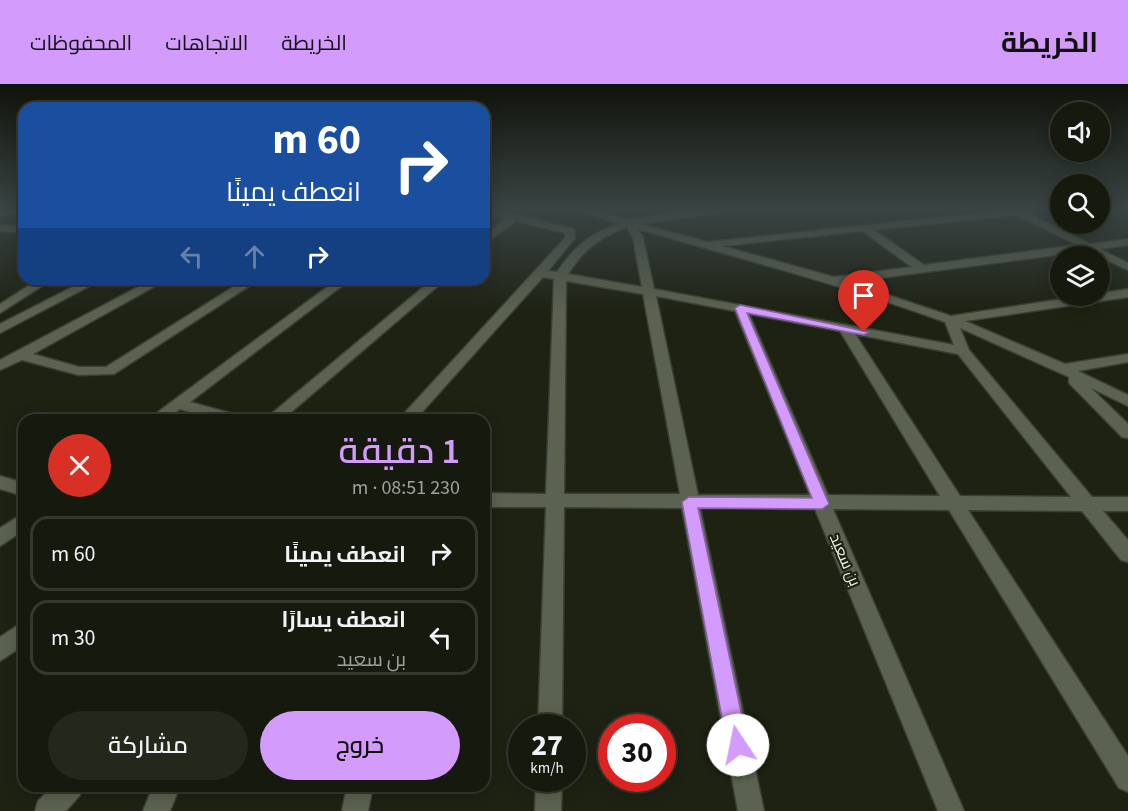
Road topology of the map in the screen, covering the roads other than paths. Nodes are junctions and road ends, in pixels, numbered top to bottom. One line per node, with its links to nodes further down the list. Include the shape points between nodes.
1 (563, 244): 12 (street)
2 (587, 244): 13 (street)
3 (639, 244): 21 (street)
4 (699, 244): 7 (street)
5 (713, 244): 7 (street)
6 (887, 244): 11 (street)
7 (703, 245): 14 (street)
8 (1050, 253): 11 (street)
9 (1110, 258): 10 (street)
10 (1128, 267)
11 (922, 269): 14 (street)
12 (540, 273): 13 (street); 38 (street)
13 (560, 277): 21 (street); 43 (street)
14 (832, 281): 25 (street)
15 (38, 285): 24 (street)
16 (85, 285): 27 (street)
17 (151, 285): 29 (street)
18 (244, 285): 29 (street, via 108,371 88,373)
19 (337, 285): 34 (street)
20 (433, 285): 37 (street)
21 (647, 291): 23 (street); 44 (street)
22 (1128, 293): 25 (street)
23 (740, 308): 26 (street); 45 (street, بن سعيد)
24 (0, 309)
25 (950, 320): 28 (street); 32 (street)
26 (844, 328): 28 (street); 46 (street)
27 (0, 329)
28 (963, 351): 47 (street)
29 (21, 355): 31 (street)
30 (1128, 358): 32 (street)
31 (1, 364)
32 (1063, 369): 33 (street); 39 (street)
33 (1128, 401)
34 (177, 403): 35 (street); 36 (street)
35 (163, 414)
36 (215, 414)
37 (280, 414)
38 (411, 414)
39 (1128, 433)
40 (0, 482): 41 (street)
41 (18, 488)
42 (490, 500): 43 (street)
43 (555, 500): 44 (street); 54 (street)
44 (689, 502): 45 (street); 64 (street)
45 (822, 504): 46 (street); 65 (street, بن سعيد)
46 (955, 504): 47 (street); 55 (street)
47 (1087, 504): 48 (street); 51 (street)
48 (1128, 504)
49 (18, 524): 50 (street)
50 (0, 538)
51 (1128, 554)
52 (18, 636): 53 (street)
53 (0, 651)
54 (550, 714)
55 (1128, 779)
56 (65, 792): 60 (street)
57 (164, 792): 61 (street)
58 (359, 792): 62 (street)
59 (549, 792): 63 (street)
60 (48, 811)
61 (156, 811)
62 (355, 811)
63 (548, 811)
64 (751, 811)
65 (951, 811)

